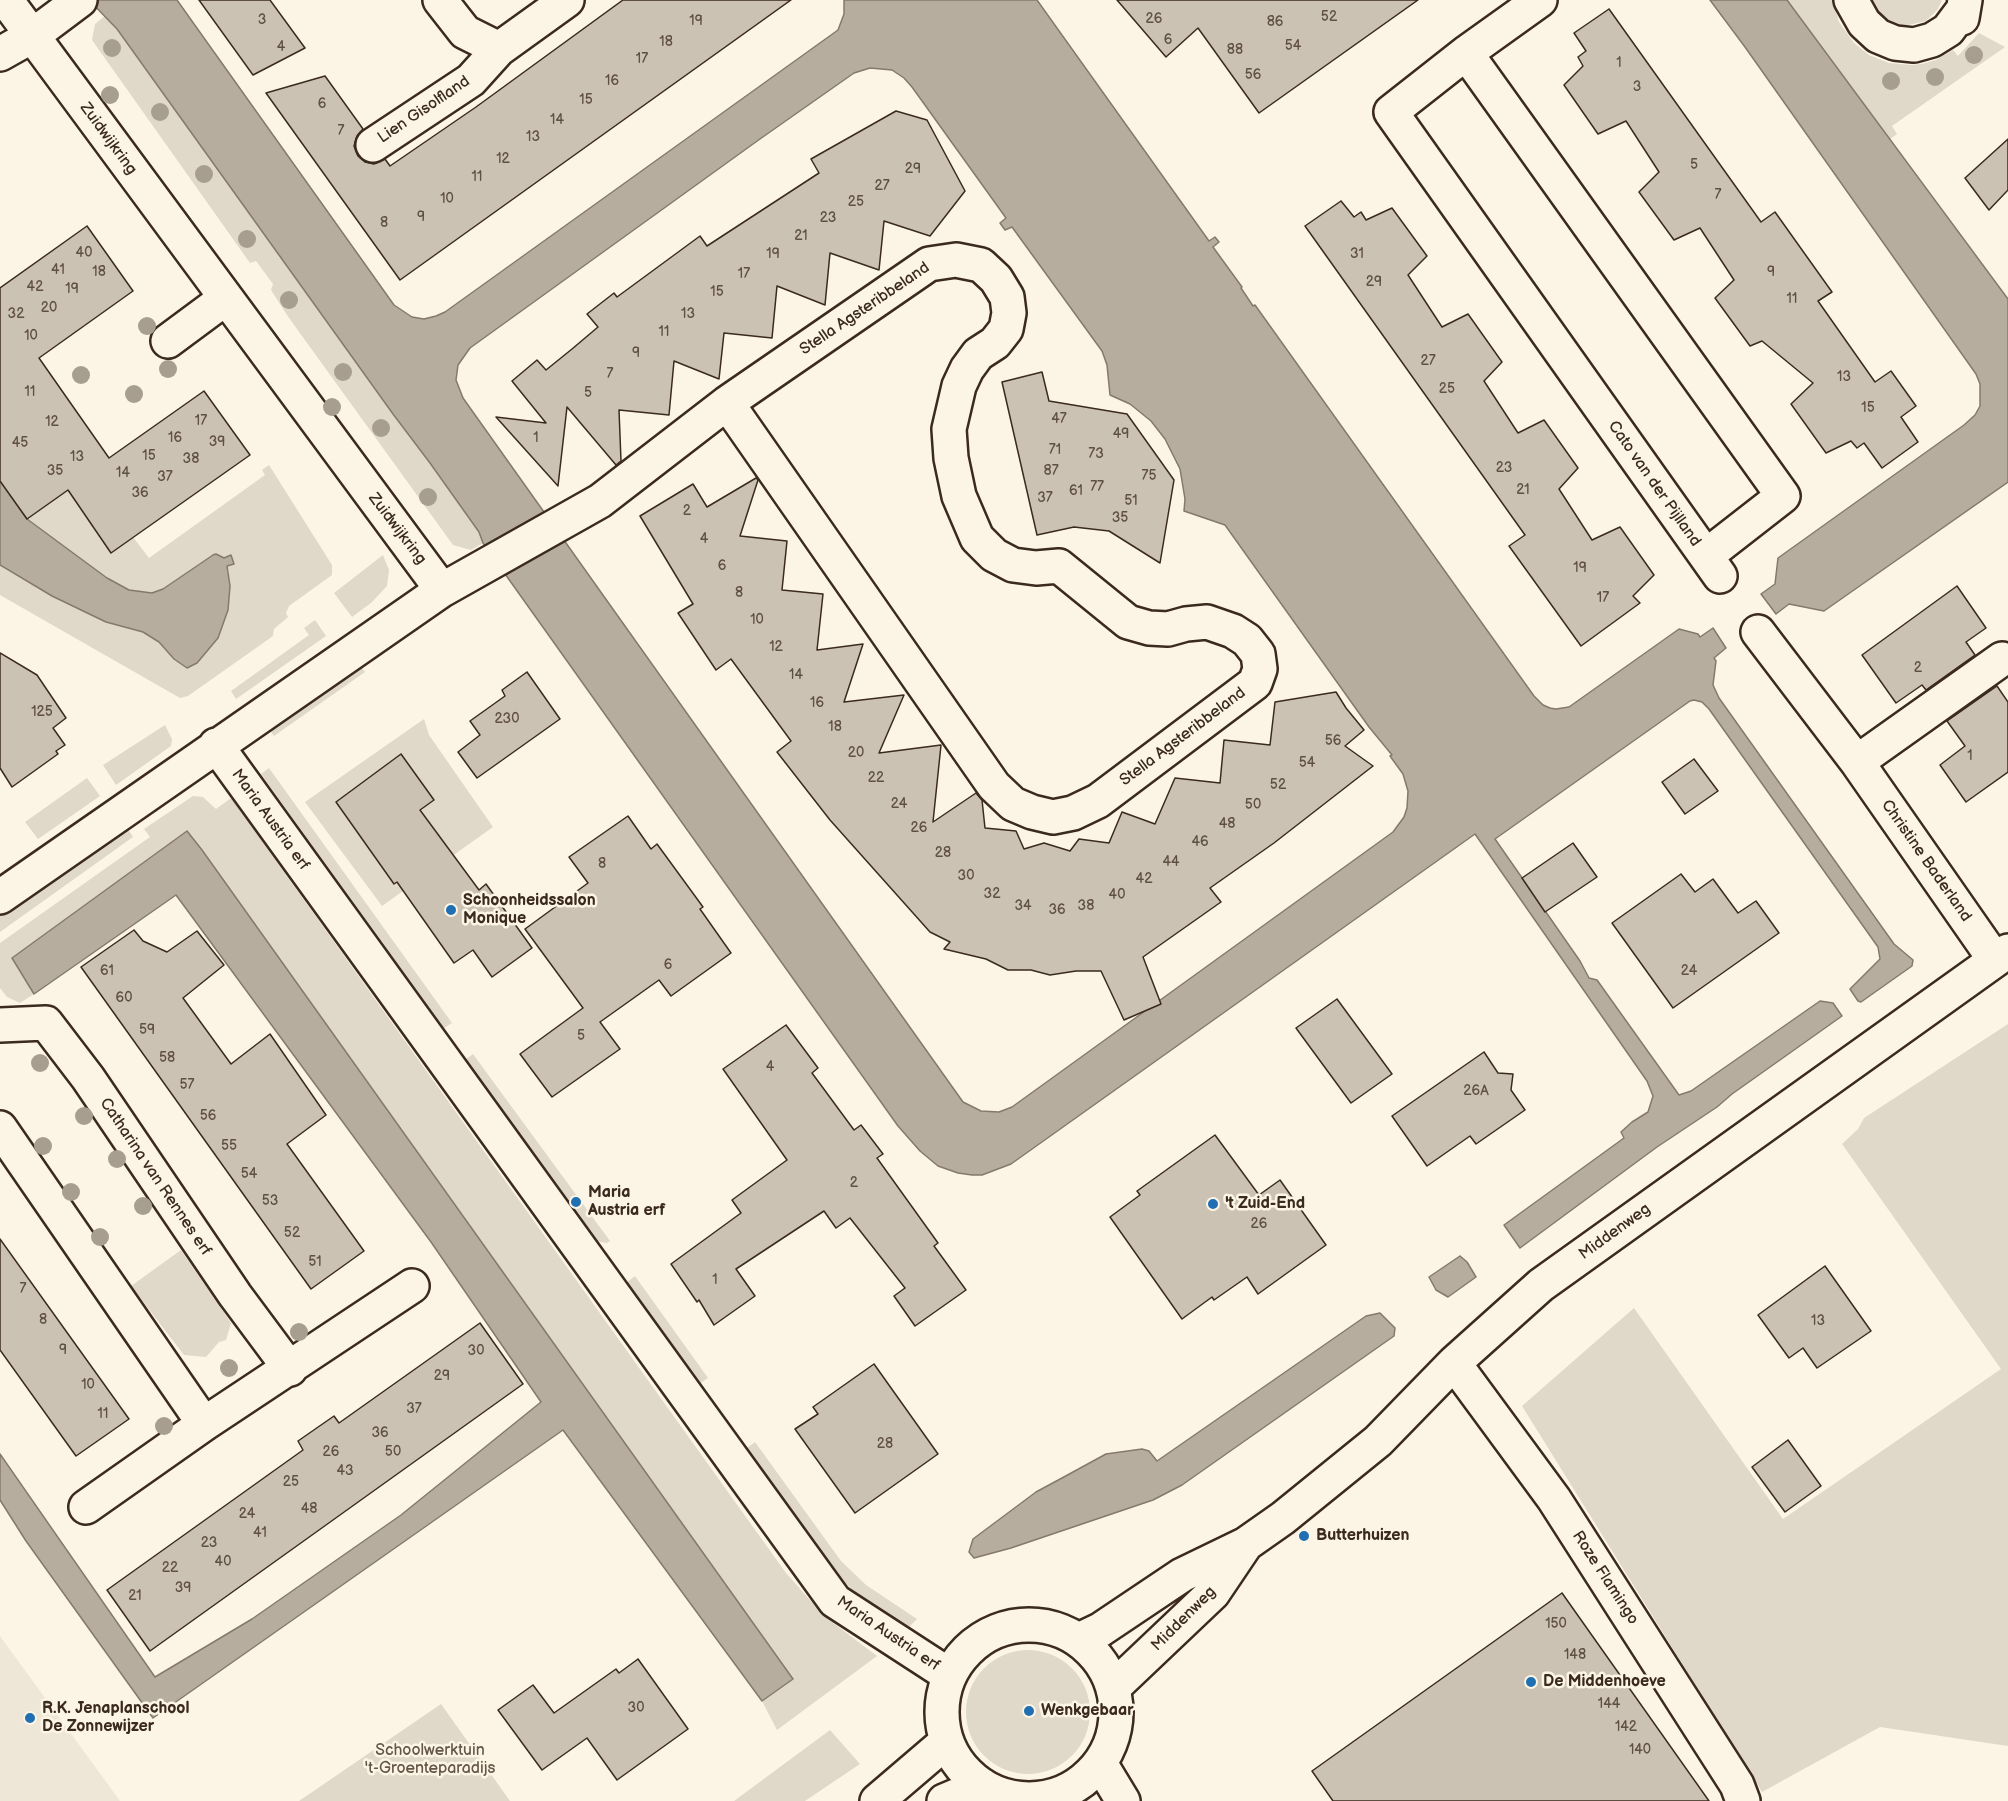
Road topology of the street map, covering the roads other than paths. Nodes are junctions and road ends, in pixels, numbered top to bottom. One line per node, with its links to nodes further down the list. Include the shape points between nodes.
1 (6, 0): 8 (street, Zuidwijkring)
2 (440, 0): 9 (street, via 465,32)
3 (567, 0): 9 (street, Lien Gisolfland)
4 (1540, 0): 10 (street, Cato van der Pijlland)
5 (1851, 0): 6 (street, via 1864,24 1878,36 1895,44 1914,45 1948,30 1960,14 1962,18)
6 (1965, 0)
7 (75, 3): 8 (street)
8 (32, 36): 11 (street); 13 (street, Zuidwijkring)
9 (499, 49): 12 (street, Lien Gisolfland, via 471,80)
10 (1466, 53): 10 (street, Cato van der Pijlland, via 1391,112 1713,566 1783,495)
11 (0, 54)
12 (373, 145)
13 (226, 298): 14 (street); 16 (street, Zuidwijkring)
14 (168, 341)
15 (727, 403): 15 (street, Stella Agsteribbeland, via 994,786 1013,804 1053,817 1098,801 1255,683 1260,669 1258,654 1233,631 1207,622 1168,629 1128,622 1059,566 1013,565 994,555 976,538 959,496 949,429 967,369 1006,329 1010,313 1007,297 981,265 956,260 929,264); 16 (street, Stella Agsteribbeland, via 600,501)
16 (442, 590): 19 (street)
17 (1758, 632): 20 (street, Christine Baderland)
18 (2002, 658): 20 (street)
19 (216, 745): 21 (street); 32 (street, Maria Austria erf, via 835,1601)
20 (1857, 762): 22 (street, Christine Baderland)
21 (0, 897)
22 (2002, 956): 26 (street, Middenweg, via 1541,1285)
23 (0, 1025): 27 (street, Catharina van Rennes erf, via 46,1023)
24 (0, 1128): 28 (street)
25 (412, 1286): 27 (street)
26 (1454, 1363): 30 (street, Middenweg, via 1378,1441); 41 (street, Roze Flamingo, via 1554,1499 1737,1785)
27 (290, 1369): 28 (street)
28 (204, 1424): 29 (street)
29 (86, 1507)
30 (1246, 1544): 31 (street, Middenweg, via 1182,1575); 33 (street, Middenweg, via 1213,1593)
31 (1079, 1640): 32 (street, via 1052,1626 1021,1624 991,1632 966,1649); 33 (street, via 1101,1661)
32 (948, 1675): 34 (street, via 941,1708)
33 (1113, 1688): 35 (street, via 1117,1712 1113,1738)
34 (946, 1742): 36 (street, via 957,1763); 38 (street)
35 (1100, 1763): 37 (street, via 1081,1783); 40 (street)
36 (982, 1785): 37 (street, via 1015,1799); 39 (street)
37 (1052, 1798)
38 (877, 1801)
39 (944, 1801)
40 (1123, 1801)
41 (1743, 1801)

